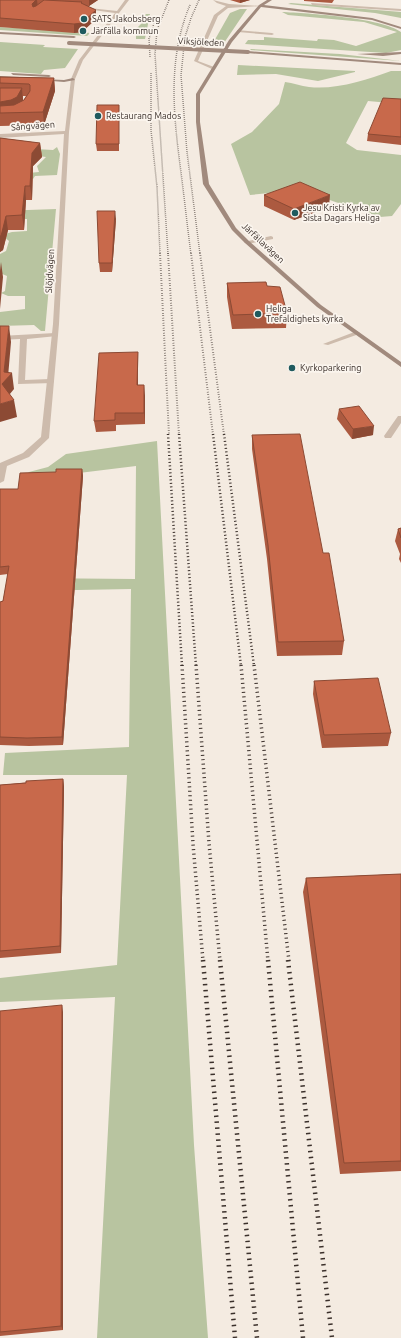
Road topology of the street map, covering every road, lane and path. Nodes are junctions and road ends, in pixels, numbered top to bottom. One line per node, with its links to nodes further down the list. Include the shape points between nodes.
1 (127, 0): 10 (street, Slöjdvägen)
2 (215, 0): 6 (street, via 217,3)
3 (270, 0): 4 (street, Järfällavägen)
4 (260, 3): 6 (street); 11 (street, via 346,11); 12 (street, via 280,10 346,15); 13 (street, Järfällavägen)
5 (312, 4): 8 (street)
6 (236, 6): 25 (street, via 226,7 216,15 196,61)
7 (71, 7): 10 (street)
8 (401, 10)
9 (75, 11): 10 (street)
10 (116, 12): 28 (street, Slöjdvägen, via 81,60)
11 (393, 19)
12 (400, 27)
13 (238, 31): 15 (street); 25 (street, Järfällavägen)
14 (0, 33): 16 (street)
15 (272, 34)
16 (82, 38)
17 (89, 38): 18 (street)
18 (105, 39)
19 (61, 42): 24 (street, Viksjöleden, bridge, via 248,52)
20 (167, 42): 21 (street, Viksjöleden)
21 (341, 53)
22 (401, 53): 23 (street, via 356,54)
23 (401, 58)
24 (401, 64)
25 (212, 68): 32 (street, Järfällavägen, via 198,94 198,122 206,184 234,229)
26 (0, 73): 28 (street)
27 (0, 77): 28 (street, via 56,81)
28 (73, 79): 29 (street, Slöjdvägen)
29 (67, 132): 30 (street, Sångvägen); 34 (street, Slöjdvägen)
30 (0, 136)
31 (271, 238): 32 (street)
32 (247, 242): 33 (street, Järfällavägen, via 319,306)
33 (357, 333): 37 (street); 38 (street, Järfällavägen)
34 (55, 335): 35 (street); 39 (street, Slöjdvägen)
35 (24, 337): 36 (street); 39 (street, via 21,382)
36 (0, 338)
37 (326, 344)
38 (401, 365)
39 (50, 381): 42 (street, Slöjdvägen, via 45,438 26,455)
40 (401, 418): 41 (street)
41 (388, 436)
42 (1, 465): 43 (street)
43 (0, 481)

